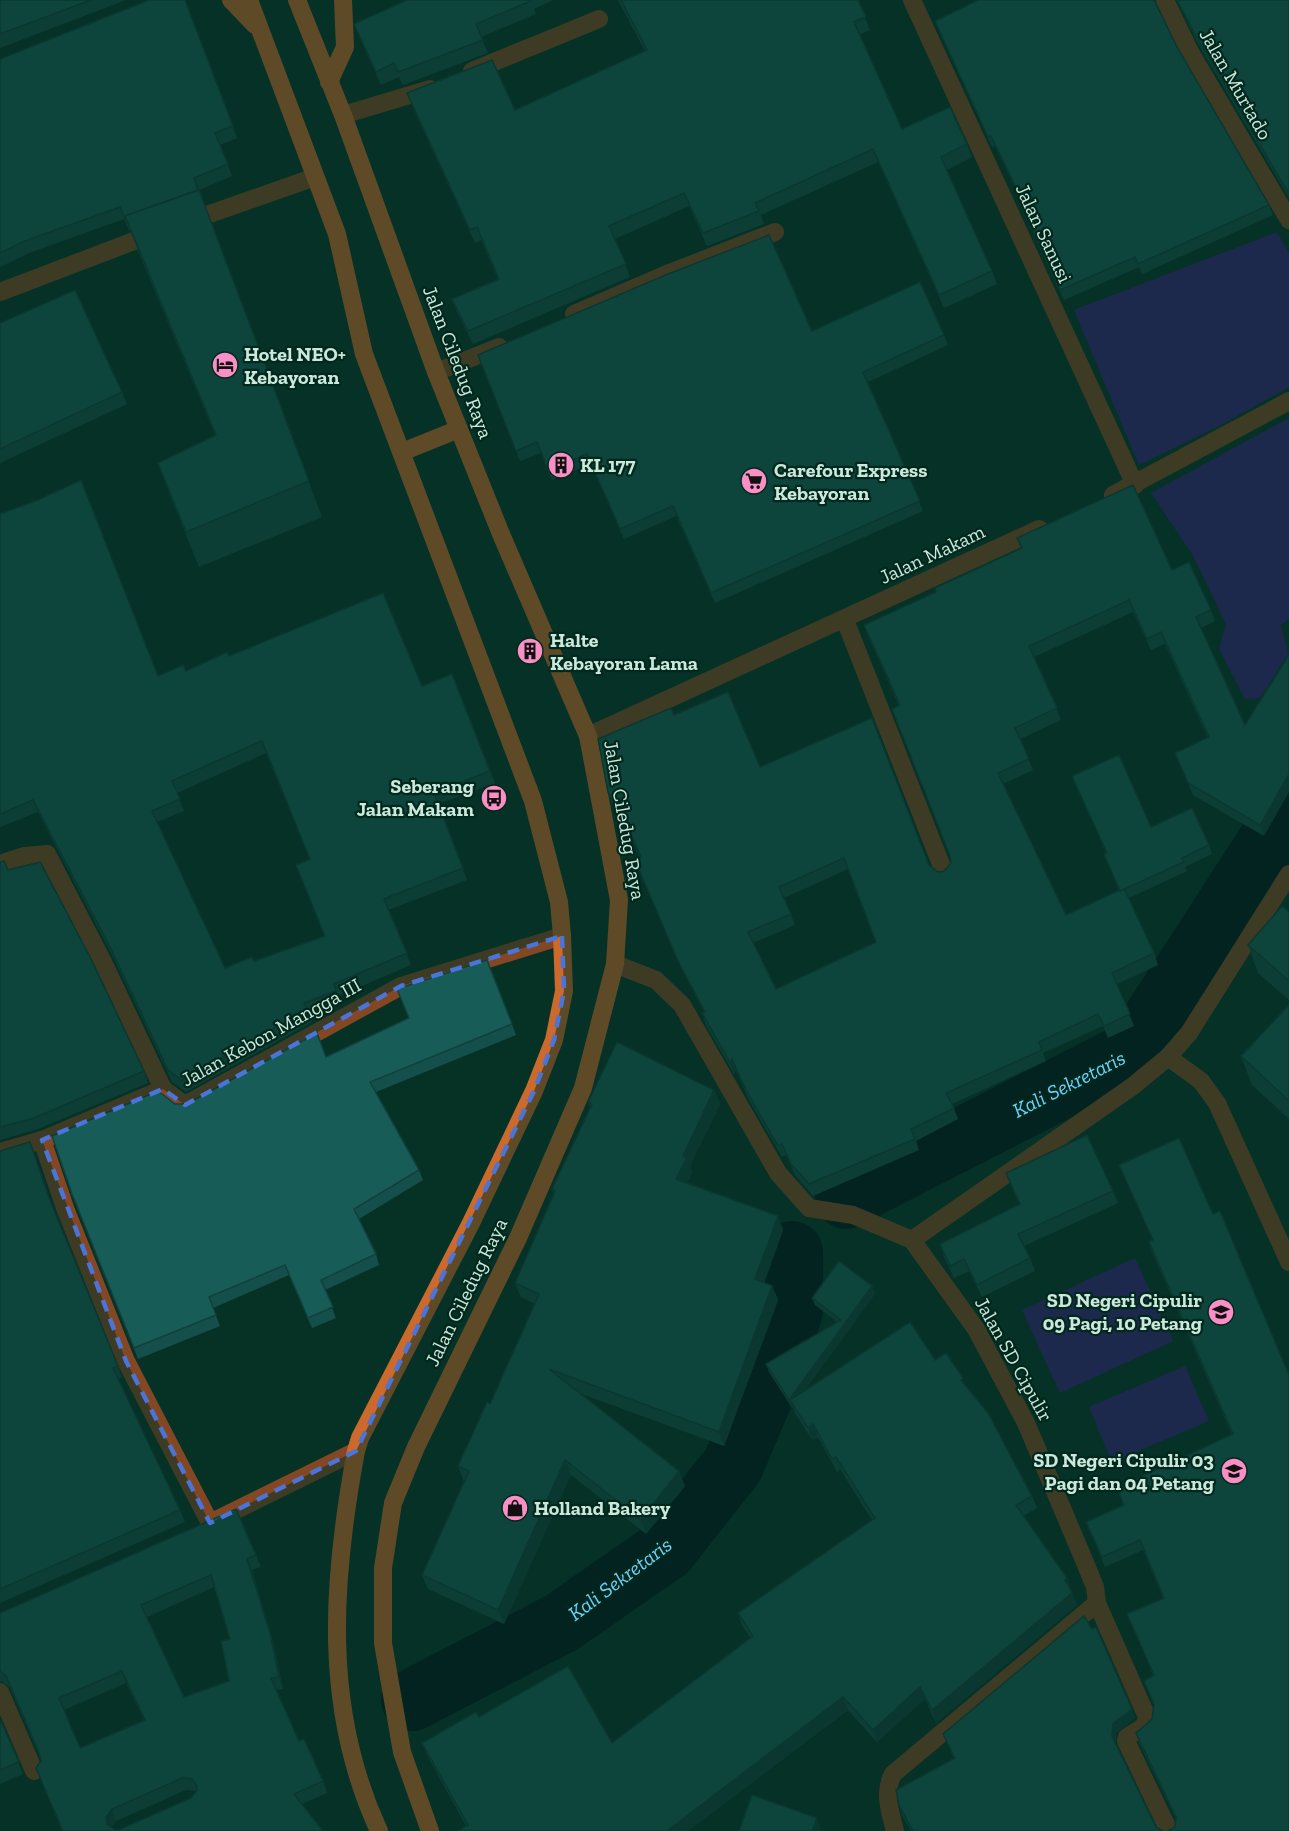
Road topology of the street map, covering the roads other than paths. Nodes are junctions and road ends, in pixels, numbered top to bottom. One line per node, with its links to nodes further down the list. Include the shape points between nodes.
1 (231, 0): 8 (main road)
2 (249, 0): 8 (main road, Jalan Ciledug Raya)
3 (297, 0): 9 (main road, Jalan Ciledug Raya)
4 (343, 0): 9 (main road, via 345,47)
5 (912, 0): 21 (street, Jalan Sanusi)
6 (1165, 0): 12 (street, Jalan Murtado, via 1190,52)
7 (599, 19): 10 (street, via 429,89)
8 (259, 29): 11 (main road, Jalan Ciledug Raya)
9 (329, 82): 10 (main road, Jalan Ciledug Raya)
10 (343, 115): 17 (main road, Jalan Ciledug Raya)
11 (315, 177): 14 (street); 20 (main road, Jalan Ciledug Raya, via 337,234 364,354)
12 (1289, 220)
13 (775, 232): 15 (street)
14 (0, 291)
15 (561, 320)
16 (518, 338): 17 (street)
17 (436, 372): 19 (main road, Jalan Ciledug Raya)
18 (1289, 401): 21 (street)
19 (459, 429): 20 (main road); 25 (main road, Jalan Ciledug Raya)
20 (402, 452): 29 (main road, Jalan Ciledug Raya, via 533,801 559,902)
21 (1135, 485): 22 (street)
22 (1092, 505)
23 (1060, 520): 24 (street, Jalan Makam)
24 (845, 620): 25 (street, Jalan Makam); 27 (street)
25 (588, 736): 30 (main road, Jalan Ciledug Raya, via 619,900)
26 (0, 864): 32 (street, Jalan Kebon Mangga III, via 47,854)
27 (944, 872)
28 (1289, 874): 31 (street, via 1189,1033)
29 (562, 936): 32 (street, Jalan Kebon Mangga III, via 401,986 185,1105); 37 (main road, Jalan Ciledug Raya, via 564,991 554,1040 534,1091 360,1438)
30 (615, 964): 35 (street, via 656,980 682,1005 778,1173 809,1208 853,1215); 44 (main road, Jalan Ciledug Raya, via 583,1088 518,1238 416,1447 393,1503 383,1568 383,1643 402,1752)
31 (1168, 1057): 35 (street, via 1133,1086); 36 (street, via 1201,1081 1217,1103)
32 (163, 1089): 33 (street)
33 (42, 1140): 34 (street); 38 (street, via 126,1361)
34 (0, 1152)
35 (912, 1240): 40 (street, Jalan SD Cipulir, via 976,1329 1026,1423 1095,1587)
36 (1289, 1262)
37 (357, 1451): 38 (street); 43 (main road, Jalan Ciledug Raya, via 342,1529 337,1584 338,1663 345,1729 356,1772)
38 (210, 1523): 39 (street)
39 (189, 1532)
40 (1097, 1603): 45 (street, via 892,1774 888,1794); 46 (street, Jalan SD Cipulir, via 1147,1718 1144,1726 1127,1737 1127,1744)
41 (0, 1692): 42 (street)
42 (34, 1771)
43 (379, 1831)
44 (429, 1831)
45 (895, 1831)
46 (1169, 1831)

